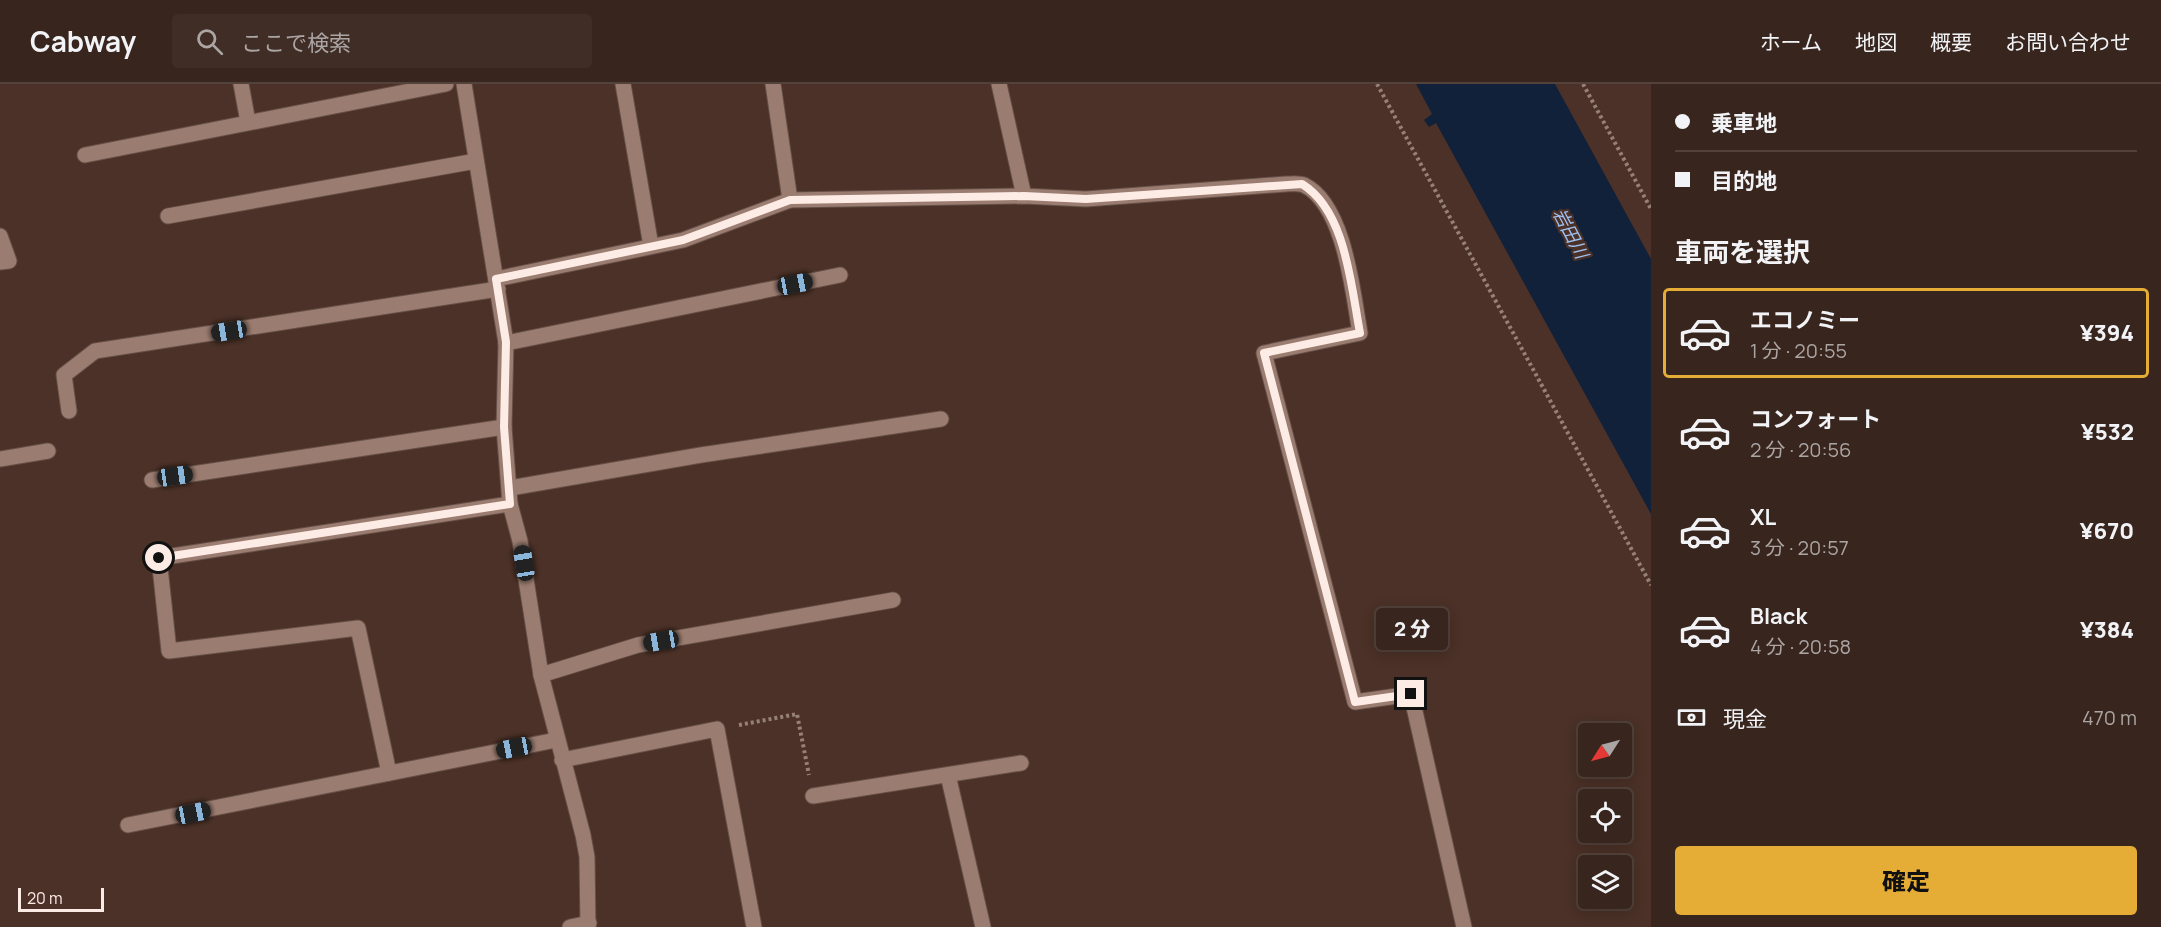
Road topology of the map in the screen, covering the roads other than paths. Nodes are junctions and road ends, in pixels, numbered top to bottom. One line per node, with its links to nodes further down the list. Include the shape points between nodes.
1 (241, 84): 7 (street)
2 (446, 84): 7 (street)
3 (464, 84): 9 (street)
4 (623, 84): 14 (street)
5 (773, 84): 11 (street)
6 (999, 84): 10 (street)
7 (248, 123): 8 (street)
8 (85, 155)
9 (476, 161): 12 (street); 17 (street)
10 (1024, 196): 11 (street); 40 (street, via 1086,199 1286,183 1302,184 1322,201 1347,260 1360,333 1264,353 1355,702 1411,694)
11 (790, 200): 14 (street, via 683,240)
12 (168, 216)
13 (0, 236): 15 (street, via 9,261)
14 (651, 246): 17 (street)
15 (0, 262)
16 (840, 275): 18 (street)
17 (497, 284): 18 (street); 19 (street, via 95,351 64,375)
18 (506, 342): 21 (street)
19 (69, 411)
20 (941, 419): 25 (street, via 701,454)
21 (504, 427): 24 (street); 25 (street)
22 (48, 451): 23 (street)
23 (0, 459)
24 (152, 480)
25 (510, 488): 26 (street)
26 (510, 504): 28 (street, via 520,541); 32 (street, via 159,558 169,651 358,628)
27 (893, 600): 28 (street, via 638,645)
28 (541, 675): 29 (street)
29 (556, 740): 30 (street); 32 (street)
30 (562, 760): 36 (street, via 587,857); 38 (street, via 717,729)
31 (1021, 763): 33 (street)
32 (389, 774): 35 (street)
33 (948, 775): 34 (street); 39 (street)
34 (813, 796)
35 (128, 825)
36 (588, 925): 37 (street)
37 (570, 927)
38 (754, 927)
39 (983, 927)
40 (1464, 927)

